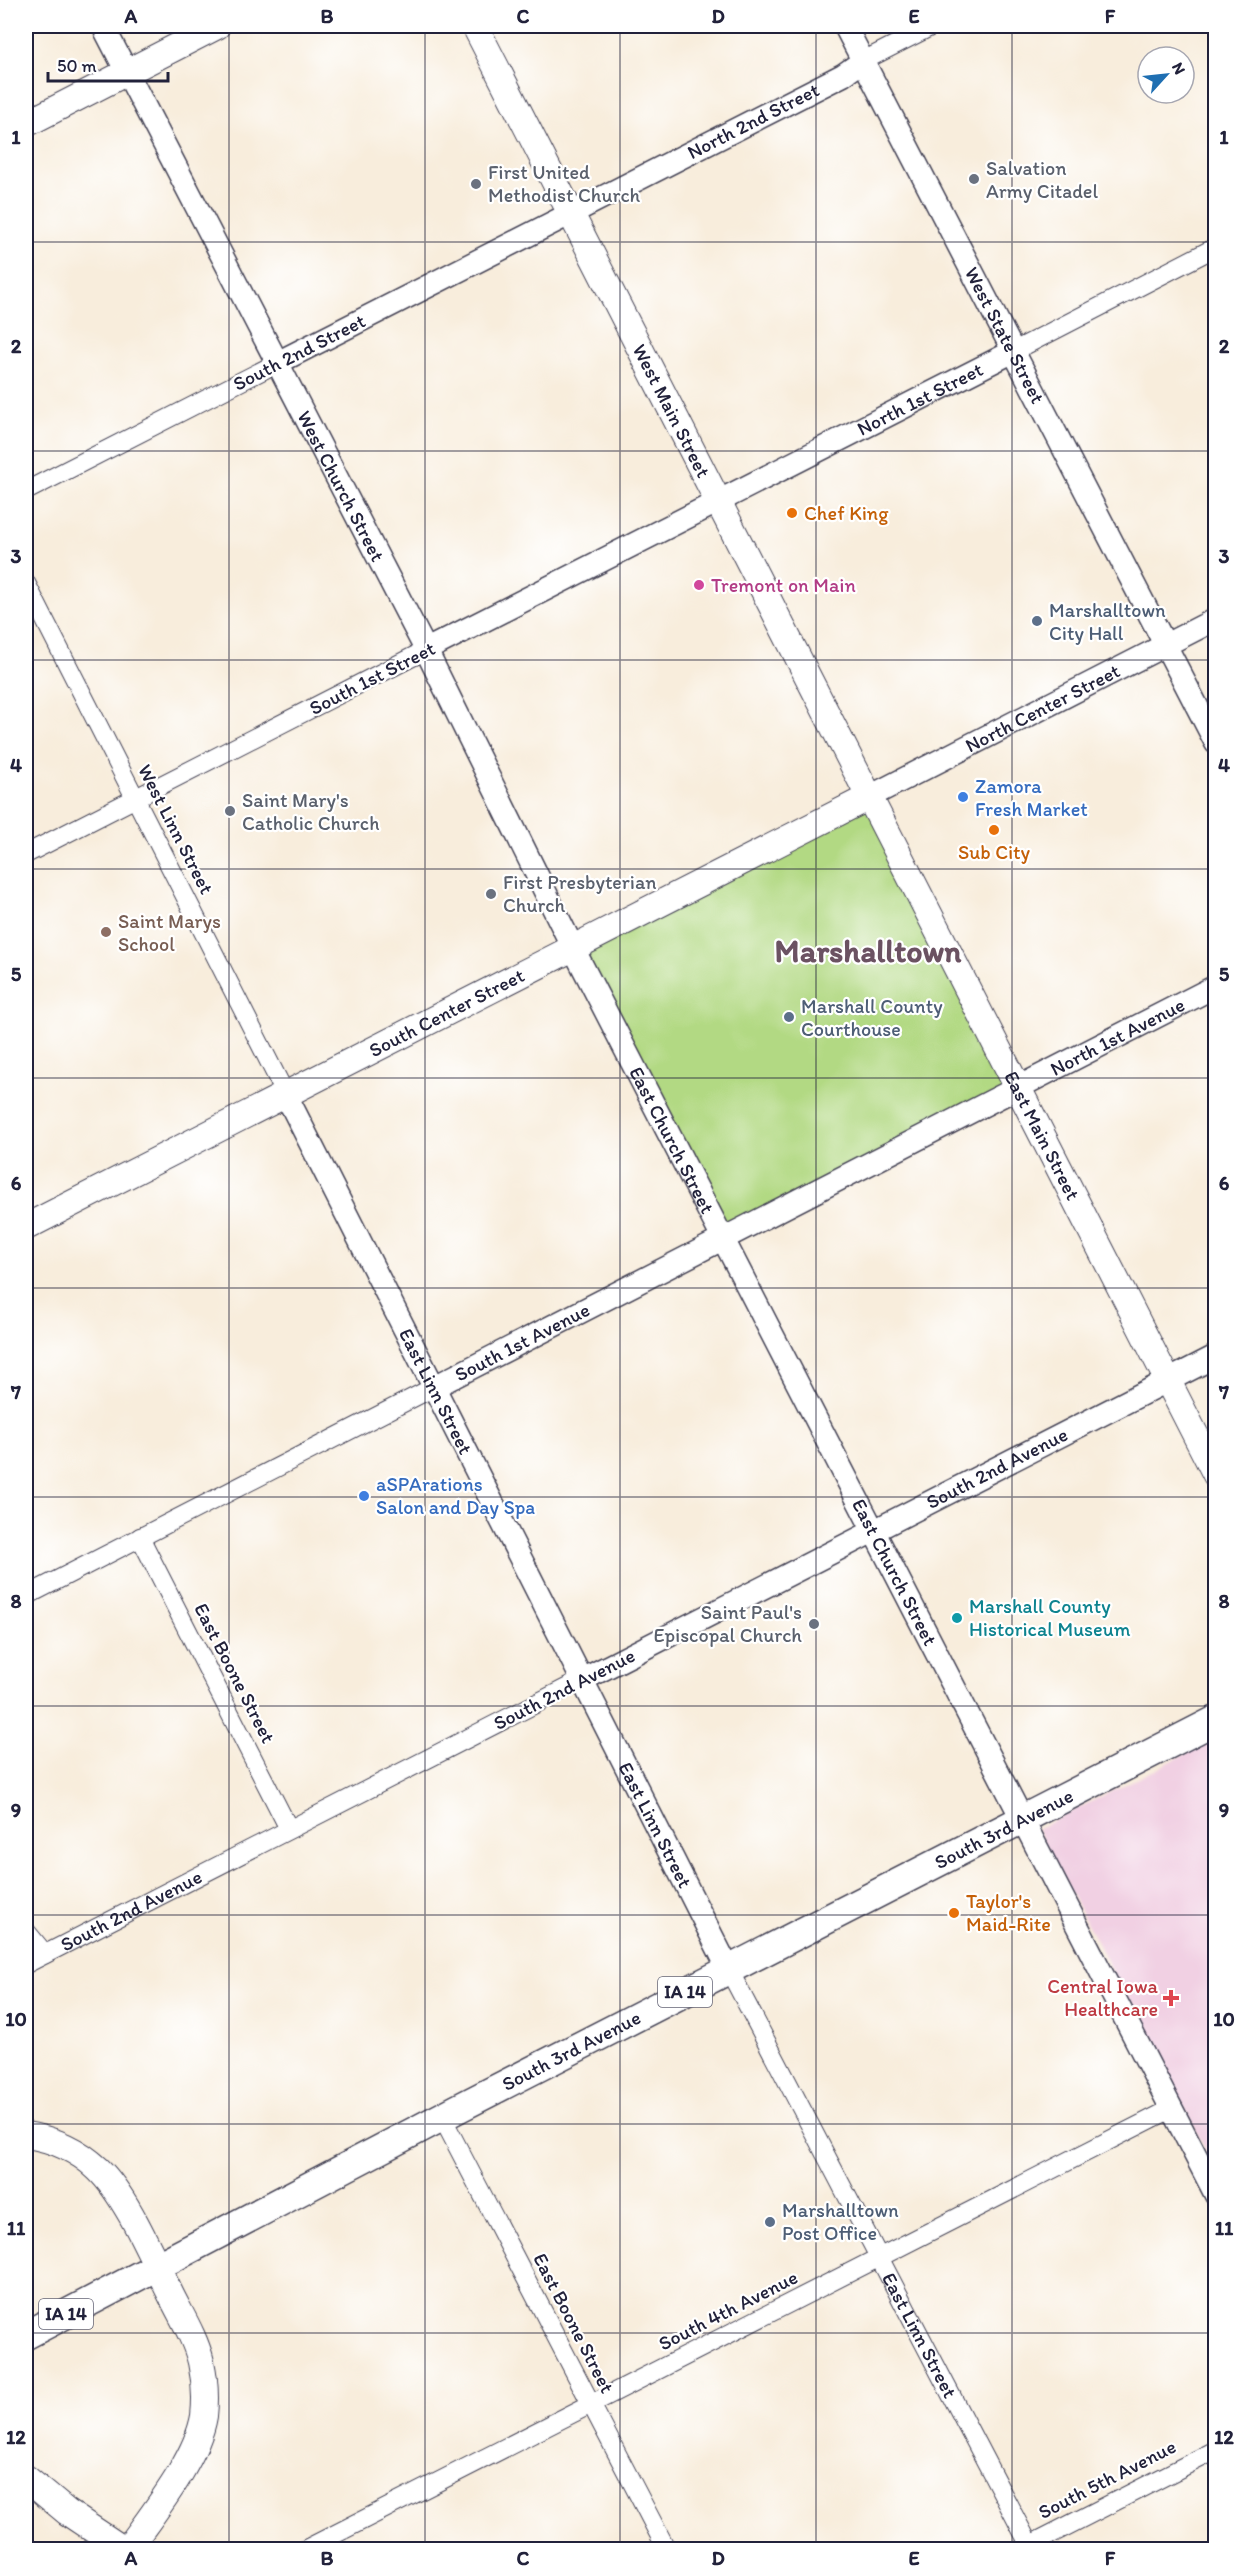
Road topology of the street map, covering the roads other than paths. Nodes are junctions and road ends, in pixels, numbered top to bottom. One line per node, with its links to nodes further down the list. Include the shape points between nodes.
1 (103, 26): 7 (street, West Church Street)
2 (217, 26): 7 (main road)
3 (475, 26): 9 (main road, West Main Street)
4 (845, 26): 6 (street, West State Street)
5 (932, 26): 6 (street, North 2nd Street)
6 (863, 61): 9 (street, North 2nd Street, via 843,75); 11 (street, West State Street)
7 (126, 72): 8 (main road); 12 (street, West Church Street)
8 (26, 124)
9 (572, 213): 12 (street, South 2nd Street); 14 (main road, West Main Street)
10 (1215, 247): 11 (street, North 1st Street)
11 (1014, 351): 14 (street, North 1st Street); 17 (street, West State Street)
12 (277, 363): 13 (street, South 2nd Street); 18 (street, West Church Street)
13 (26, 491)
14 (718, 501): 18 (street, South 1st Street); 20 (main road, West Main Street)
15 (26, 583): 21 (street, West Linn Street)
16 (1215, 619): 17 (street, North Center Street)
17 (1165, 645): 19 (street, West State Street); 20 (street, North Center Street)
18 (426, 650): 21 (street, South 1st Street); 23 (street, West Church Street)
19 (1215, 743)
20 (869, 797): 23 (main road, South Center Street); 25 (main road, East Main Street)
21 (135, 798): 22 (street, South 1st Street); 26 (street, West Linn Street)
22 (26, 854)
23 (573, 948): 26 (main road, South Center Street); 28 (street, East Church Street)
24 (1215, 986): 25 (street, North 1st Avenue)
25 (1019, 1088): 28 (street, South 1st Avenue); 30 (main road, East Main Street)
26 (286, 1095): 27 (main road, South Center Street); 31 (street, East Linn Street)
27 (26, 1227)
28 (723, 1239): 31 (street, South 1st Avenue); 33 (street, East Church Street)
29 (1215, 1356): 30 (street, South 2nd Avenue)
30 (1168, 1381): 32 (main road, East Main Street); 33 (street, South 2nd Avenue)
31 (434, 1387): 34 (street, South 1st Avenue); 36 (street, East Linn Street)
32 (1215, 1475)
33 (873, 1531): 36 (street, South 2nd Avenue); 38 (street, East Church Street)
34 (140, 1537): 35 (street, South 1st Avenue); 39 (street, East Boone Street)
35 (26, 1596)
36 (582, 1680): 39 (street, South 2nd Avenue); 43 (street, East Linn Street)
37 (1215, 1720): 38 (main road, South 3rd Avenue / IA 14)
38 (1021, 1820): 43 (main road, South 3rd Avenue / IA 14); 44 (street, East Church Street)
39 (289, 1829): 41 (street, South 2nd Avenue)
40 (26, 1931): 41 (street)
41 (45, 1954): 42 (street, South 2nd Avenue)
42 (26, 1964)
43 (729, 1970): 45 (main road, South 3rd Avenue / IA 14); 48 (street, East Linn Street)
44 (1171, 2109): 47 (street, East Church Street); 48 (street, South 4th Avenue)
45 (442, 2117): 49 (main road, South 3rd Avenue / IA 14); 51 (street, East Boone Street)
46 (26, 2135): 49 (main road, via 61,2144 98,2169 115,2189)
47 (1215, 2195)
48 (880, 2258): 51 (street, South 4th Avenue); 54 (street, East Linn Street)
49 (156, 2266): 50 (main road, South 3rd Avenue / IA 14); 55 (main road, via 201,2360 206,2389 204,2417 196,2444 183,2467)
50 (26, 2335)
51 (591, 2404): 56 (street, South 4th Avenue); 57 (street, East Boone Street)
52 (1215, 2450): 54 (street, South 5th Avenue)
53 (26, 2478): 55 (main road, via 67,2512)
54 (1027, 2548)
55 (126, 2550)
56 (304, 2550)
57 (667, 2550)

